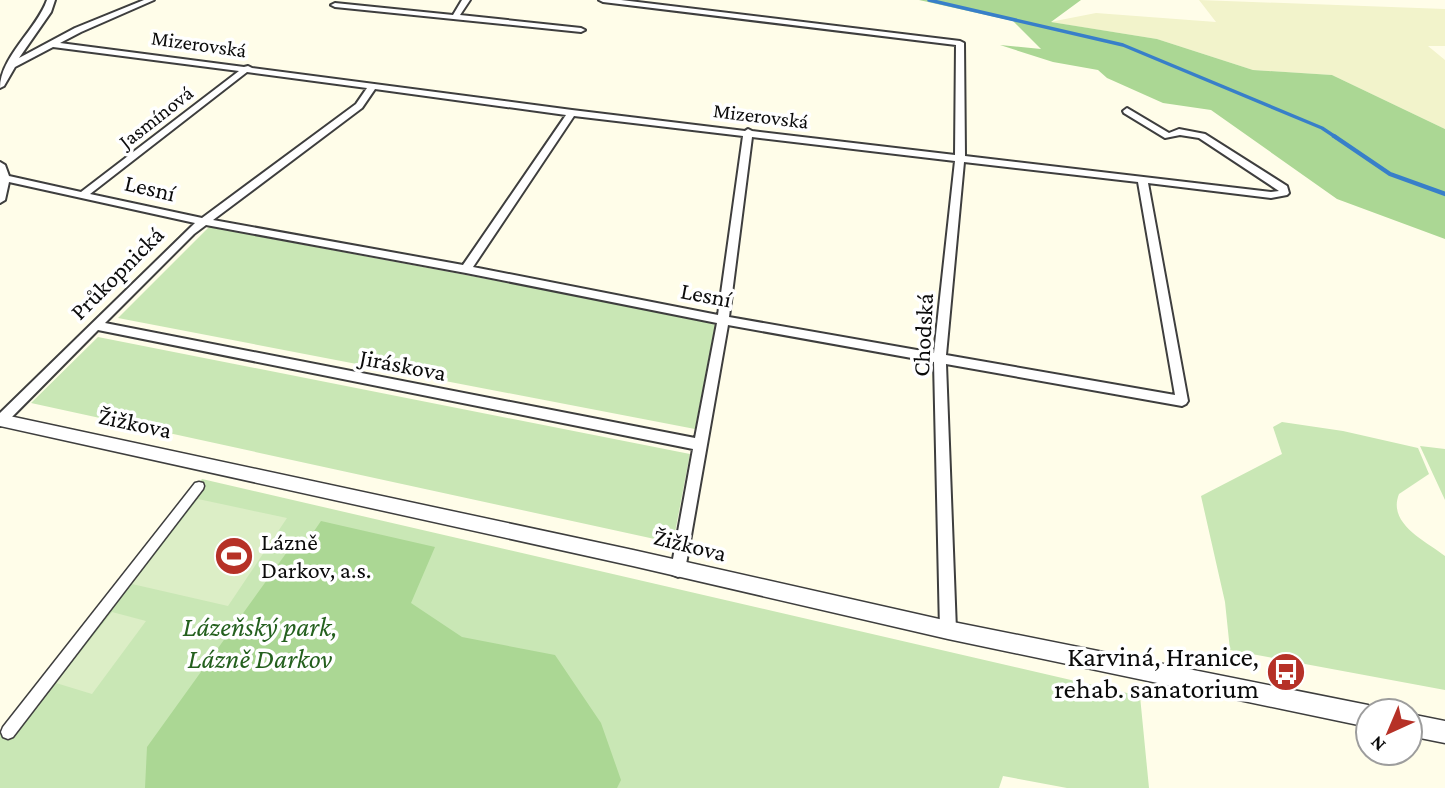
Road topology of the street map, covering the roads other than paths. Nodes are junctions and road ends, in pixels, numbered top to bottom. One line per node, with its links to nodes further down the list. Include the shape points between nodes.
1 (51, 0): 10 (street)
2 (150, 0): 9 (street)
3 (466, 0): 7 (street)
4 (603, 0): 5 (street)
5 (615, 1): 17 (street, Chodská, via 960,43)
6 (335, 5): 7 (street)
7 (455, 17): 8 (street)
8 (581, 30)
9 (51, 44): 10 (street); 11 (street, Mizerovská)
10 (13, 65): 12 (street)
11 (248, 68): 13 (street, Mizerovská); 21 (street, Jasmínová)
12 (0, 86)
13 (372, 87): 15 (street, Mizerovská); 23 (street, Průkopnická, via 359,106)
14 (1127, 111): 20 (street, Mizerovská, via 1168,136 1179,132 1202,136 1284,188 1284,193)
15 (572, 113): 16 (street, Mizerovská); 24 (street)
16 (748, 132): 17 (street, Mizerovská); 25 (street)
17 (960, 158): 20 (street, Mizerovská); 27 (street, Chodská)
18 (0, 165): 19 (street)
19 (5, 178): 21 (street, Lesní); 22 (street)
20 (1143, 181): 27 (street, Lesní, via 1182,401)
21 (84, 194): 23 (street, Lesní)
22 (0, 200)
23 (204, 220): 24 (street, Lesní); 26 (street, Průkopnická)
24 (466, 268): 25 (street, Lesní)
25 (723, 320): 27 (street, Lesní); 29 (street)
26 (97, 326): 28 (street, Průkopnická); 29 (street, Jiráskova)
27 (940, 356): 32 (street, Chodská)
28 (0, 421): 31 (street, Žižkova)
29 (702, 445): 31 (street)
30 (199, 486): 35 (street)
31 (678, 570): 32 (street, Žižkova)
32 (948, 630): 33 (street, Žižkova)
33 (1354, 713)
34 (1424, 728): 36 (street)
35 (8, 732)
36 (1445, 732)

